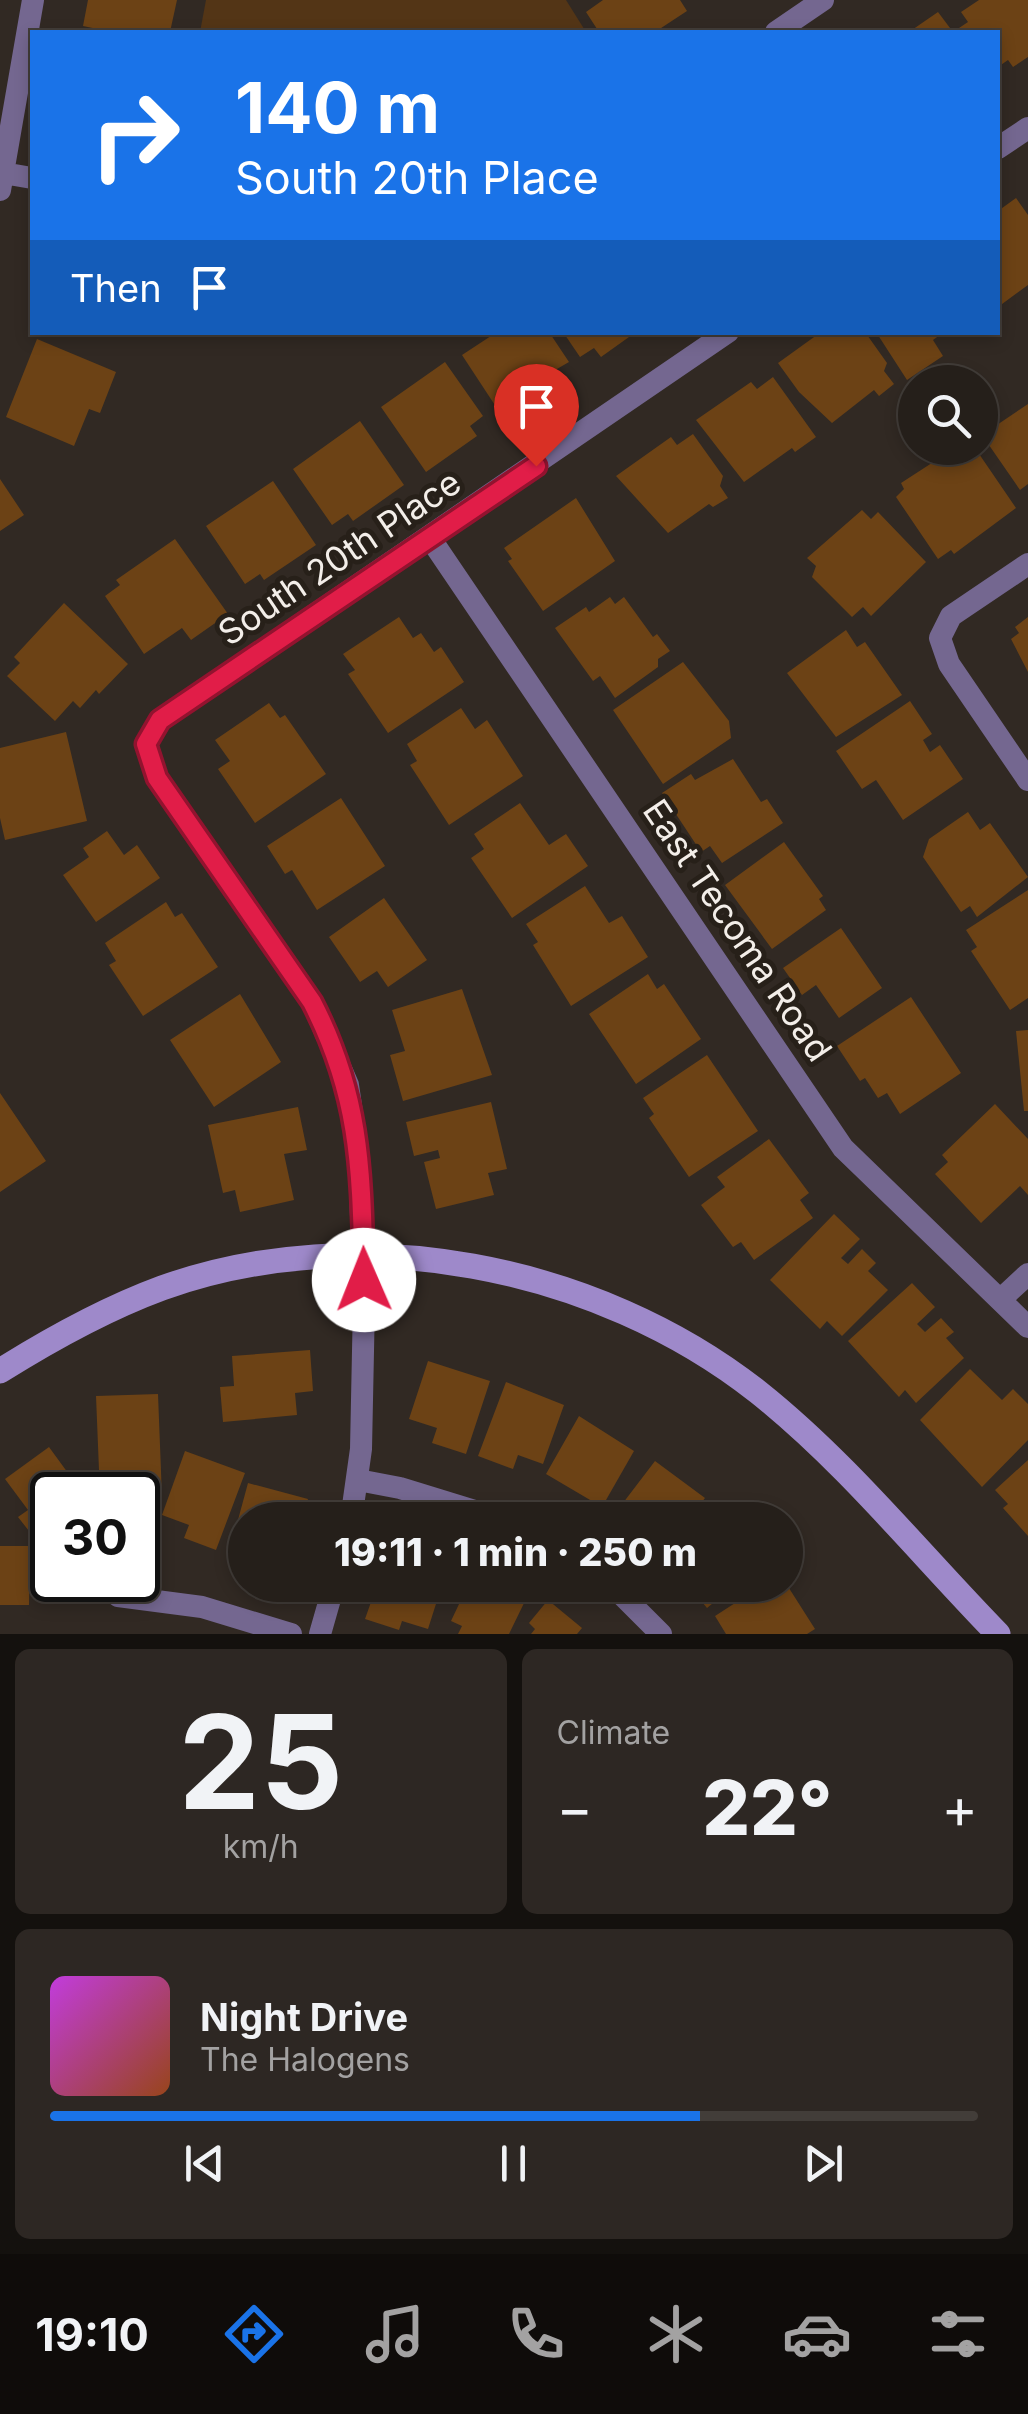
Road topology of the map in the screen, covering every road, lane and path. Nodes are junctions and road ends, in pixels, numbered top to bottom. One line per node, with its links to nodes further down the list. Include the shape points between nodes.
1 (32, 0): 7 (street)
2 (824, 0): 3 (street)
3 (779, 30)
4 (1028, 128): 5 (street)
5 (1000, 147)
6 (30, 178): 7 (street)
7 (2, 182)
8 (724, 335): 9 (street, South 20th Place)
9 (430, 538): 12 (street, South 20th Place, via 160,720 146,744 157,778 330,1037 356,1123); 14 (street, East Tecoma Road, via 843,1148)
10 (1028, 564): 11 (street, via 951,616 940,638 949,664)
11 (1028, 780)
12 (363, 1258): 16 (street, via 272,1264 162,1288); 17 (street); 26 (street, via 446,1262 546,1284 630,1315 702,1354 812,1440)
13 (1028, 1274): 14 (street)
14 (1001, 1299): 15 (street, East Tecoma Road)
15 (1028, 1327)
16 (0, 1371)
17 (358, 1480): 18 (street); 19 (street)
18 (354, 1502)
19 (446, 1502)
20 (160, 1601): 23 (street, via 202,1606)
21 (329, 1602): 24 (street)
22 (629, 1602): 25 (street)
23 (291, 1634)
24 (320, 1634)
25 (661, 1634)
26 (998, 1634)

